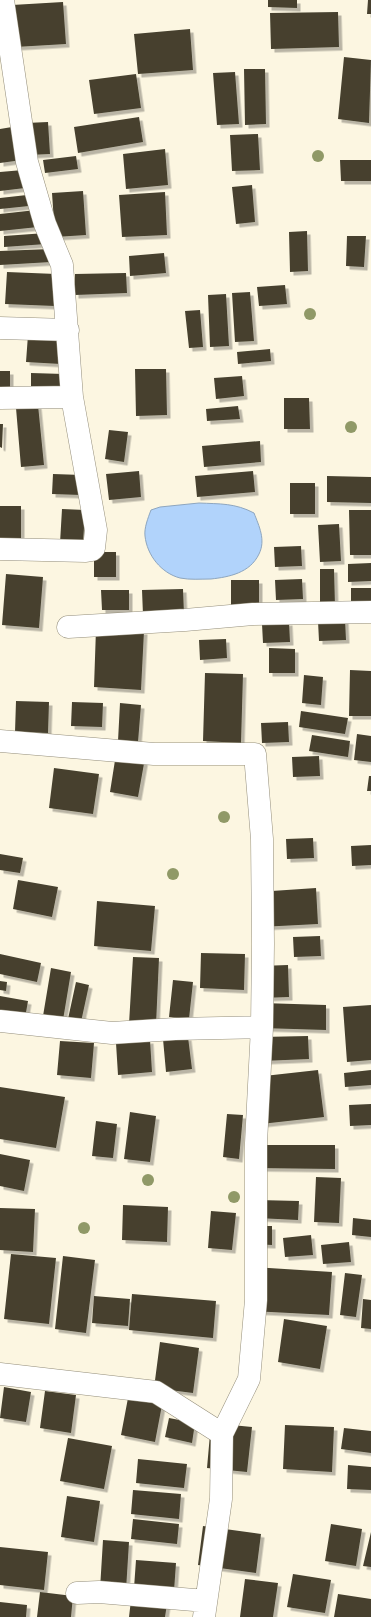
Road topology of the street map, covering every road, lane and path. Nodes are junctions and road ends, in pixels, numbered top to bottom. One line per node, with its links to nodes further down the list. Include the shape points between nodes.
1 (3, 0): 3 (street, via 27,162 45,224 62,266)
2 (0, 328): 3 (street)
3 (68, 330): 4 (street)
4 (72, 396): 5 (street); 6 (street, via 92,502 96,530 94,548 86,551)
5 (0, 398)
6 (0, 549)
7 (371, 612): 8 (street, via 253,614)
8 (68, 627)
9 (0, 742): 11 (street, via 154,754 255,754 262,839)
10 (0, 1021): 11 (street, via 112,1033)
11 (262, 1027): 13 (street, via 256,1143 256,1300 249,1380)
12 (0, 1374): 13 (street, via 156,1392)
13 (222, 1434): 15 (street, via 221,1499)
14 (77, 1593): 15 (street, via 99,1592)
15 (205, 1609)

